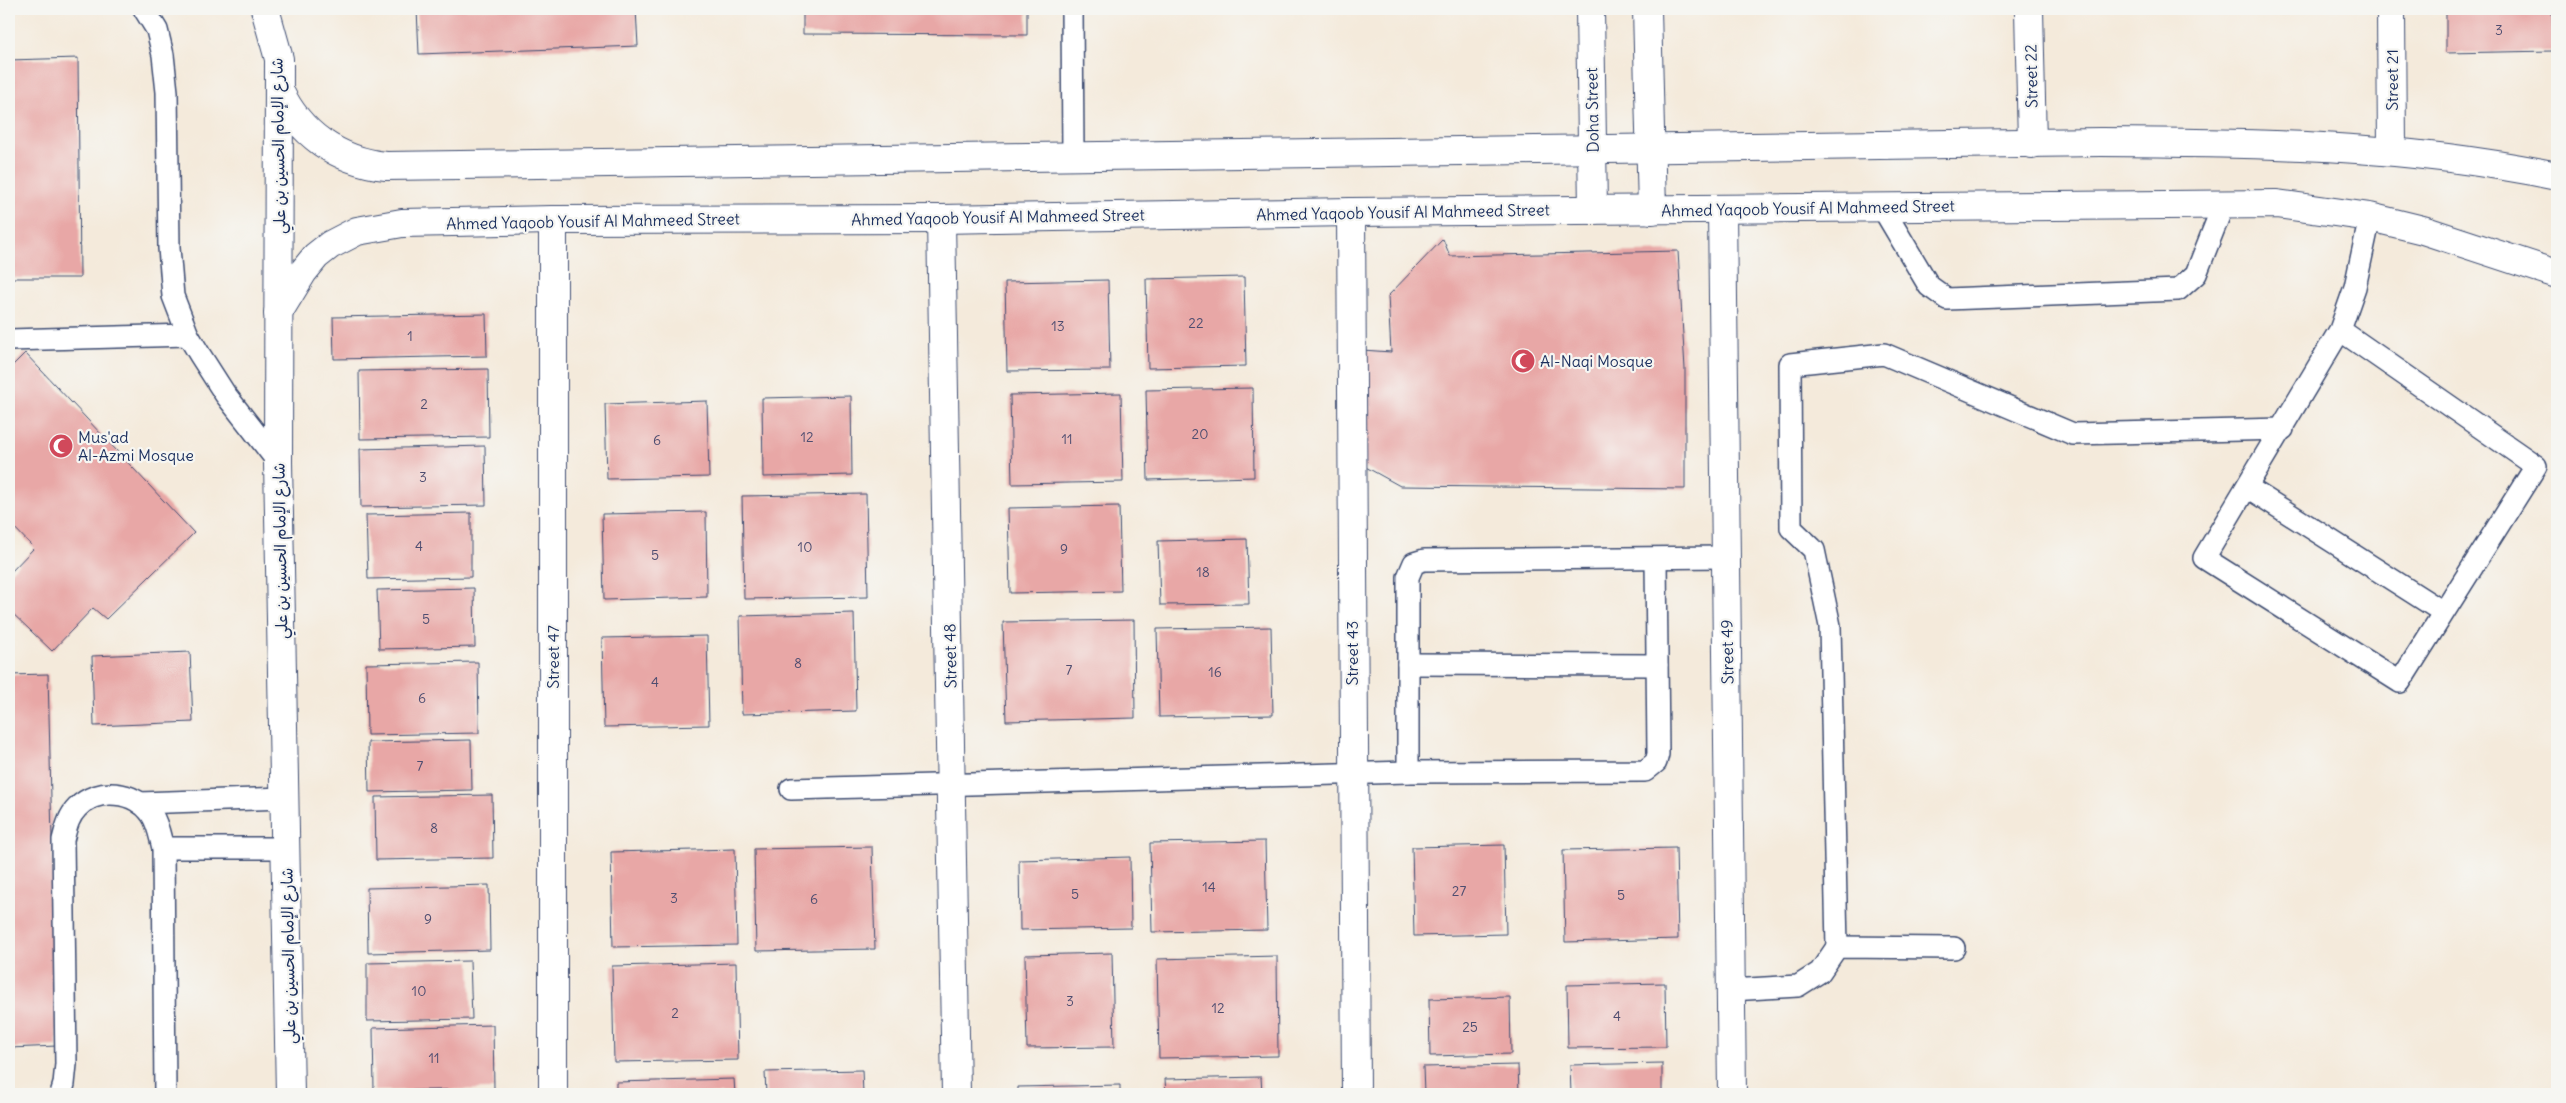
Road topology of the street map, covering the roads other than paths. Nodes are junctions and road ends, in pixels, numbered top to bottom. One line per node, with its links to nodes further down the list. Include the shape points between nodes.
1 (144, 9): 29 (lane, via 156,30 163,55 167,92 170,274 173,296)
2 (266, 9): 9 (street, شارع الإمام الحسين بن علي)
3 (279, 9): 9 (street)
4 (1072, 9): 15 (lane)
5 (1590, 9): 13 (street, Doha Street)
6 (1647, 9): 12 (street)
7 (2029, 9): 11 (street, Street 22)
8 (2391, 9): 14 (street, Street 21)
9 (279, 59): 10 (street, شارع الإمام الحسين بن علي)
10 (279, 90): 15 (street, via 292,115 319,141 350,158 386,166); 27 (street, شارع الإمام الحسين بن علي)
11 (2032, 144): 12 (street); 14 (street, via 2264,143)
12 (1651, 147): 13 (street); 21 (street)
13 (1592, 148): 15 (street); 20 (street, Doha Street)
14 (2392, 151): 16 (street)
15 (1073, 156)
16 (2557, 176)
17 (2224, 203): 18 (street, Ahmed Yaqoob Yousif Al Mahmeed Street); 18 (lane, via 2196,274 2178,290 1947,299 1929,286); 23 (street, Ahmed Yaqoob Yousif Al Mahmeed Street, via 2277,204)
18 (1882, 207): 19 (street, Ahmed Yaqoob Yousif Al Mahmeed Street)
19 (1722, 209): 21 (street, Ahmed Yaqoob Yousif Al Mahmeed Street); 34 (street, Street 49)
20 (1594, 210): 21 (street, Ahmed Yaqoob Yousif Al Mahmeed Street); 22 (street, Ahmed Yaqoob Yousif Al Mahmeed Street)
21 (1652, 210)
22 (1351, 212): 24 (street, Ahmed Yaqoob Yousif Al Mahmeed Street); 40 (street, Street 43)
23 (2370, 217): 26 (street, Ahmed Yaqoob Yousif Al Mahmeed Street, via 2432,232); 28 (lane, via 2355,287)
24 (941, 219): 25 (street, Ahmed Yaqoob Yousif Al Mahmeed Street); 41 (street, Street 48)
25 (553, 220): 27 (street, Ahmed Yaqoob Yousif Al Mahmeed Street, via 402,223 357,231 316,256); 53 (street, Street 47)
26 (2557, 274)
27 (278, 313): 32 (street, شارع الإمام الحسين بن علي)
28 (2340, 330): 31 (lane); 36 (lane, via 2536,466)
29 (188, 335): 30 (lane); 32 (lane, via 226,394)
30 (9, 340)
31 (2283, 429): 33 (lane); 47 (lane, via 2073,434 1884,354 1790,364 1791,528 1814,550 1830,626)
32 (278, 462): 43 (street, شارع الإمام الحسين بن علي)
33 (2247, 487): 36 (lane); 36 (lane, via 2204,558 2400,682)
34 (1726, 557): 35 (lane); 49 (street, Street 49)
35 (1656, 559): 37 (lane, via 1424,560 1414,563 1408,577); 38 (lane)
36 (2443, 612)
37 (1408, 664): 38 (lane); 39 (lane)
38 (1657, 665): 39 (lane, via 1658,754 1656,762 1645,771)
39 (1408, 772): 40 (lane)
40 (1353, 774): 41 (lane); 55 (street, Street 43)
41 (952, 785): 42 (lane); 54 (street, Street 48)
42 (790, 789)
43 (284, 798): 44 (lane); 46 (street, شارع الإمام الحسين بن علي)
44 (140, 803): 45 (lane, via 152,815); 50 (lane, via 124,795 90,798 76,809 67,824 63,840 66,1064)
45 (163, 848): 46 (lane); 51 (lane)
46 (286, 848): 52 (street, شارع الإمام الحسين بن علي)
47 (1837, 947): 48 (lane); 49 (lane, via 1820,972 1798,986)
48 (1954, 948)
49 (1731, 990): 56 (street, Street 49)
50 (61, 1094)
51 (165, 1094)
52 (290, 1094)
53 (553, 1094)
54 (956, 1094)
55 (1356, 1094)
56 (1732, 1094)

